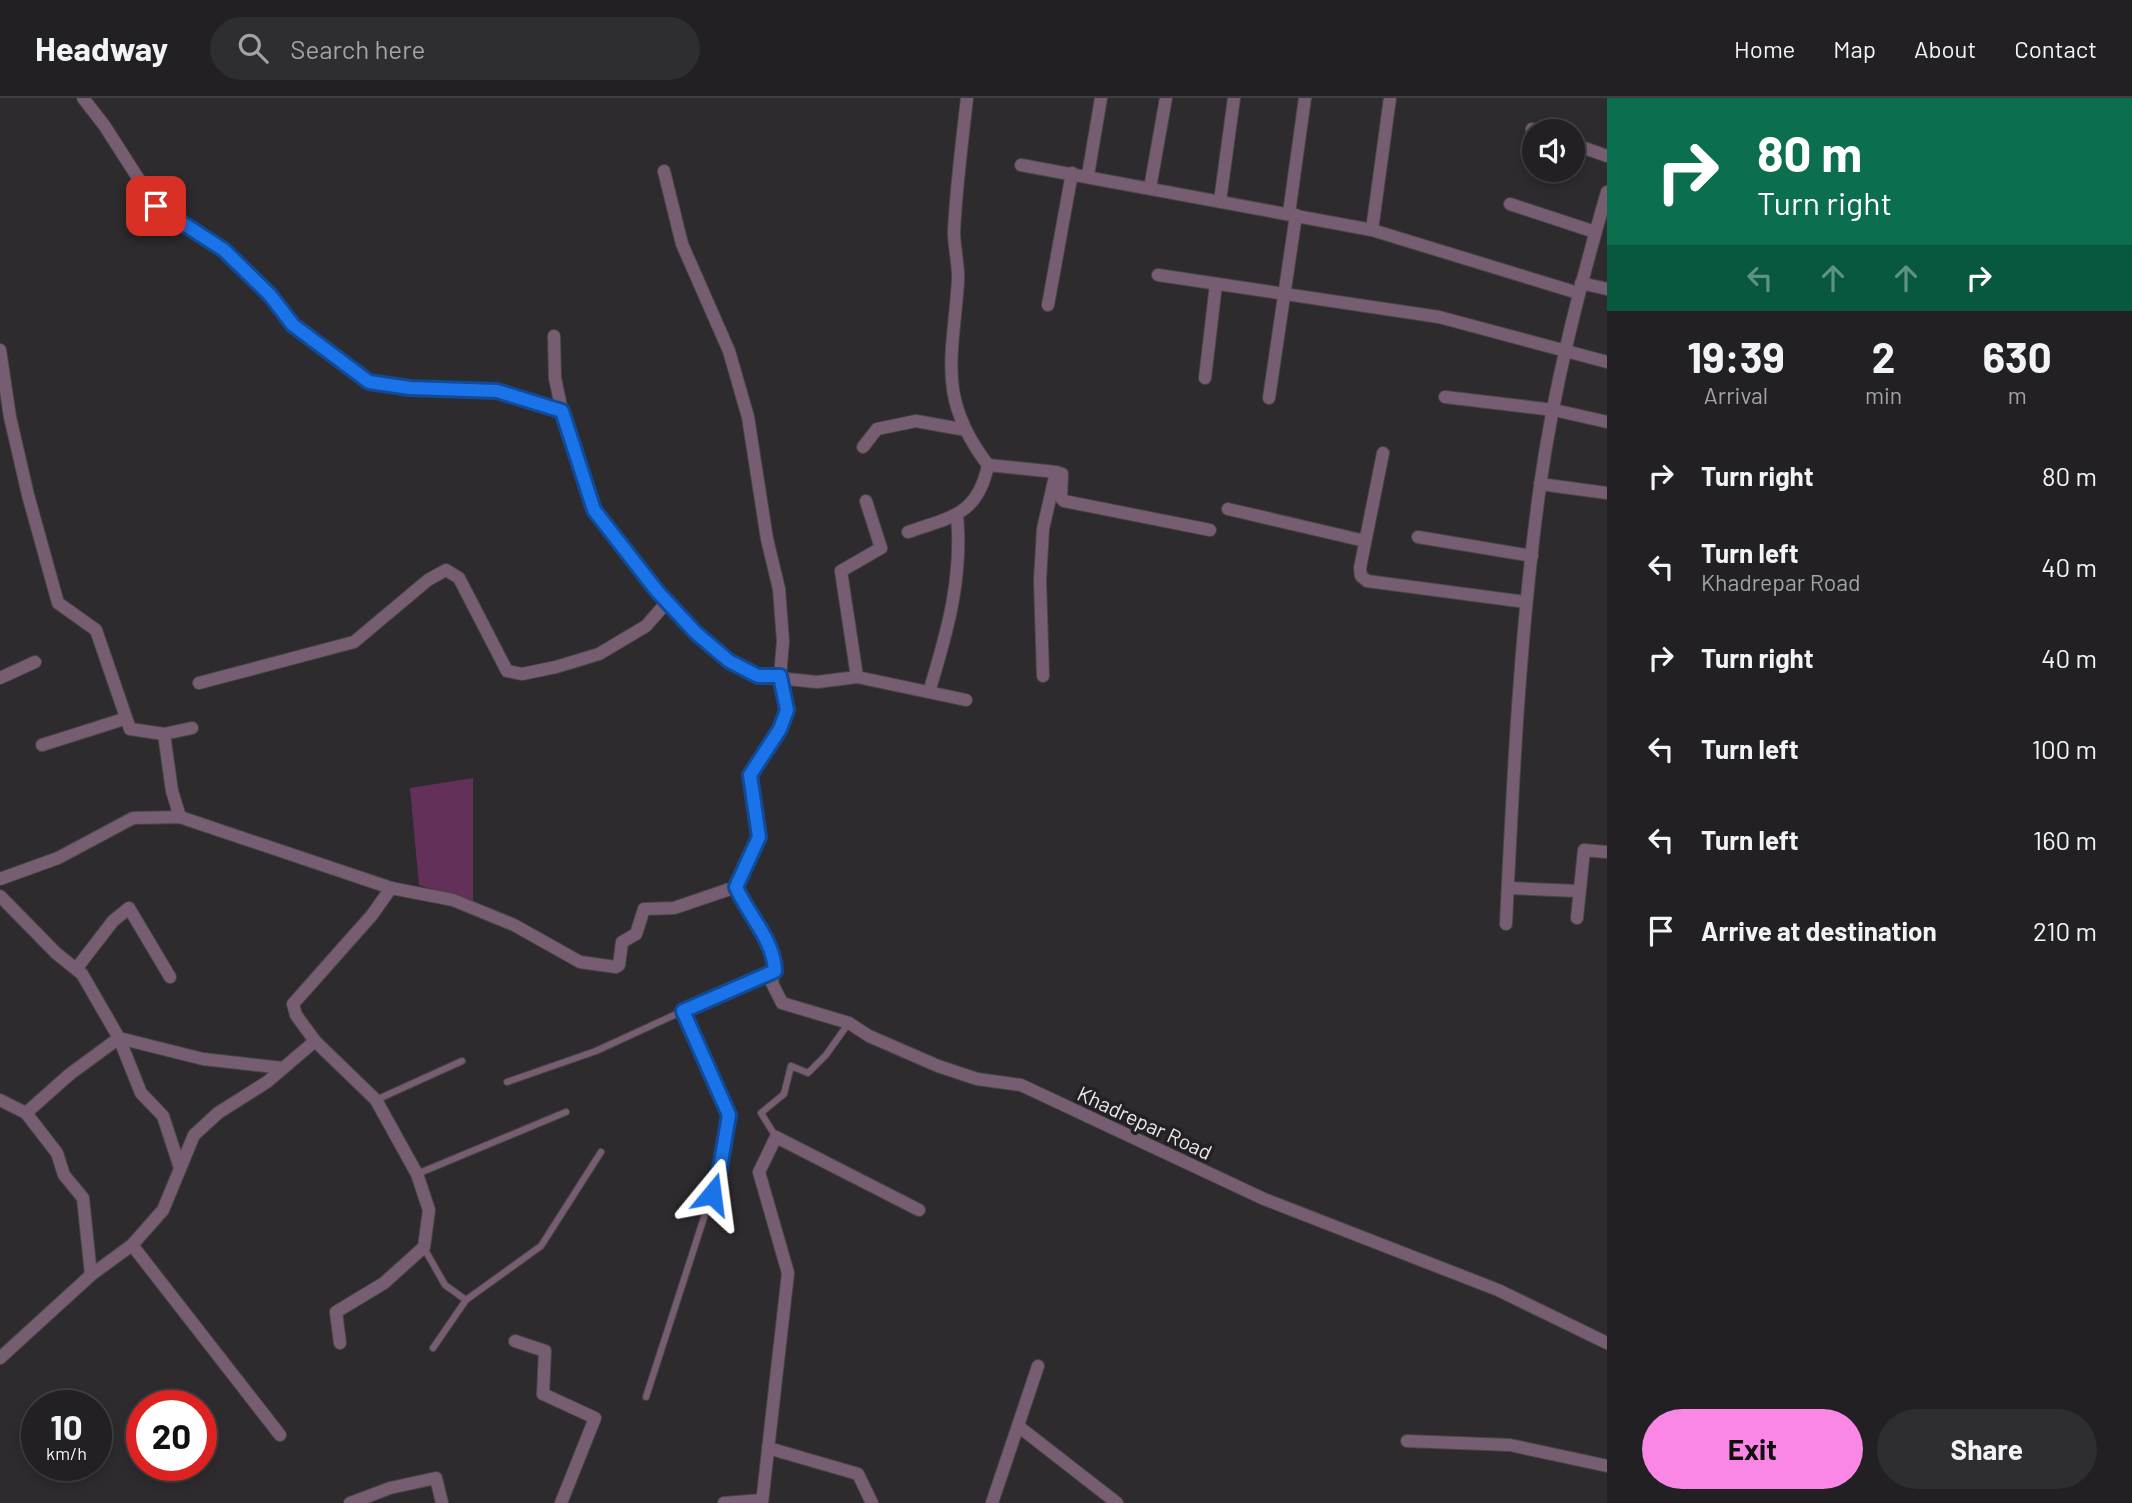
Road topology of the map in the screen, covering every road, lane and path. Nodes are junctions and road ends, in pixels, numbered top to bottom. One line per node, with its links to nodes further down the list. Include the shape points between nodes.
1 (83, 98): 35 (street, via 156,206 224,250 293,325 369,382 497,391)
2 (967, 98): 37 (street, via 954,235 958,278 949,369)
3 (1101, 98): 13 (street)
4 (1166, 98): 14 (street)
5 (1234, 98): 16 (street)
6 (1305, 98): 18 (street)
7 (1390, 98): 19 (street)
8 (1585, 148): 9 (street)
9 (1607, 156)
10 (1021, 165): 12 (street)
11 (664, 171): 55 (street, via 682,244 729,351 753,435 767,539 779,589)
12 (1072, 173): 13 (street); 26 (street)
13 (1088, 175): 14 (street)
14 (1150, 188): 16 (street)
15 (1607, 192): 20 (street)
16 (1220, 201): 18 (street)
17 (1510, 204): 20 (street)
18 (1292, 214): 19 (street); 25 (street)
19 (1371, 230): 23 (street)
20 (1595, 232): 23 (street)
21 (1158, 275): 22 (street)
22 (1216, 284): 25 (street); 31 (street)
23 (1580, 288): 24 (street); 29 (street)
24 (1607, 289)
25 (1285, 294): 29 (street, via 1439,317); 33 (street)
26 (1048, 305)
27 (554, 336): 35 (street)
28 (0, 351): 62 (street, via 10,417 58,603 96,630)
29 (1565, 352): 30 (street); 34 (street)
30 (1607, 362)
31 (1205, 379)
32 (1445, 397): 34 (street)
33 (1269, 398)
34 (1554, 410): 36 (street); 42 (street)
35 (562, 411): 52 (street, via 594,510)
36 (1607, 422)
37 (966, 430): 38 (street, via 916,421 877,429); 40 (street)
38 (863, 447)
39 (1383, 453): 50 (street)
40 (988, 465): 41 (street); 46 (street, via 974,504)
41 (1056, 472): 47 (street, via 1064,480 1064,500); 56 (street, via 1043,528)
42 (1541, 484): 43 (street); 51 (street)
43 (1607, 493)
44 (866, 501): 57 (street, via 881,548 841,571)
45 (1228, 509): 50 (street)
46 (957, 515): 48 (street); 60 (street, via 956,594)
47 (1210, 530)
48 (908, 532)
49 (1418, 537): 51 (street)
50 (1365, 541): 53 (street, via 1360,568 1367,581)
51 (1532, 556): 53 (street)
52 (667, 602): 55 (street, via 729,661 758,676); 59 (street, via 646,626 599,654 522,674 508,671 459,578 446,570 355,642)
53 (1526, 602): 71 (street)
54 (35, 662): 58 (street)
55 (780, 676): 57 (street, via 817,682); 69 (street, via 787,710 750,775 759,837)
56 (1043, 676)
57 (857, 677): 60 (street)
58 (0, 678)
59 (199, 684)
60 (929, 692): 61 (street)
61 (966, 700)
62 (124, 719): 64 (street, via 130,729); 65 (street)
63 (192, 727): 64 (street)
64 (164, 734): 66 (street)
65 (42, 746)
66 (180, 817): 68 (street, via 134,818 58,858); 70 (street)
67 (1607, 852): 72 (street, via 1584,850)
68 (0, 879)
69 (736, 887): 70 (street, via 674,908 645,909 636,934 622,942 616,967 580,962 514,925 453,900); 77 (street, Khadrepar Road, via 772,948)
70 (391, 888): 82 (street, via 293,1004)
71 (1508, 888): 72 (street); 75 (street)
72 (1578, 891): 74 (street)
73 (0, 895): 76 (street)
74 (1577, 918)
75 (1506, 924)
76 (76, 969): 78 (street, via 113,921 129,908); 81 (street)
77 (772, 974): 79 (lane); 80 (street, Khadrepar Road, via 782,1003)
78 (170, 977)
79 (683, 1011): 85 (lane, via 596,1051); 105 (lane, via 729,1115 720,1168)
80 (849, 1023): 90 (lane, via 808,1073 791,1066 784,1094 761,1114); 101 (street, Khadrepar Road, via 938,1066 977,1079 1021,1085 1264,1199 1498,1290)
81 (119, 1038): 84 (street, via 203,1059); 89 (street); 92 (street, via 141,1093 163,1116)
82 (315, 1041): 84 (street); 87 (street)
83 (462, 1061): 87 (lane)
84 (283, 1068): 92 (street, via 194,1135)
85 (507, 1082)
86 (0, 1100): 89 (street)
87 (376, 1100): 93 (street)
88 (566, 1112): 93 (lane)
89 (26, 1113): 97 (street, via 57,1153 64,1175 82,1198)
90 (776, 1137): 94 (street); 109 (street, via 759,1172 788,1273)
91 (601, 1152): 98 (lane, via 541,1246)
92 (180, 1168): 95 (street, via 163,1210)
93 (417, 1174): 96 (street, via 429,1210)
94 (919, 1210)
95 (132, 1245): 97 (street); 107 (street)
96 (424, 1247): 98 (lane, via 445,1285); 100 (street, via 384,1283 336,1312)
97 (91, 1275): 103 (street)
98 (466, 1300): 102 (lane)
99 (515, 1341): 114 (street, via 545,1351 543,1394 595,1418)
100 (340, 1343)
101 (1607, 1343)
102 (433, 1348)
103 (0, 1358)
104 (1038, 1366): 106 (street)
105 (646, 1397)
106 (1018, 1426): 117 (street); 118 (street)
107 (280, 1435)
108 (1407, 1441): 110 (street, via 1510,1445)
109 (768, 1448): 111 (street); 116 (street, via 858,1474)
110 (1607, 1466)
111 (762, 1502): 115 (street)
112 (350, 1503): 113 (street, via 436,1478)
113 (442, 1503)
114 (561, 1503)
115 (724, 1503)
116 (872, 1503)
117 (992, 1503)
118 (1118, 1503)

